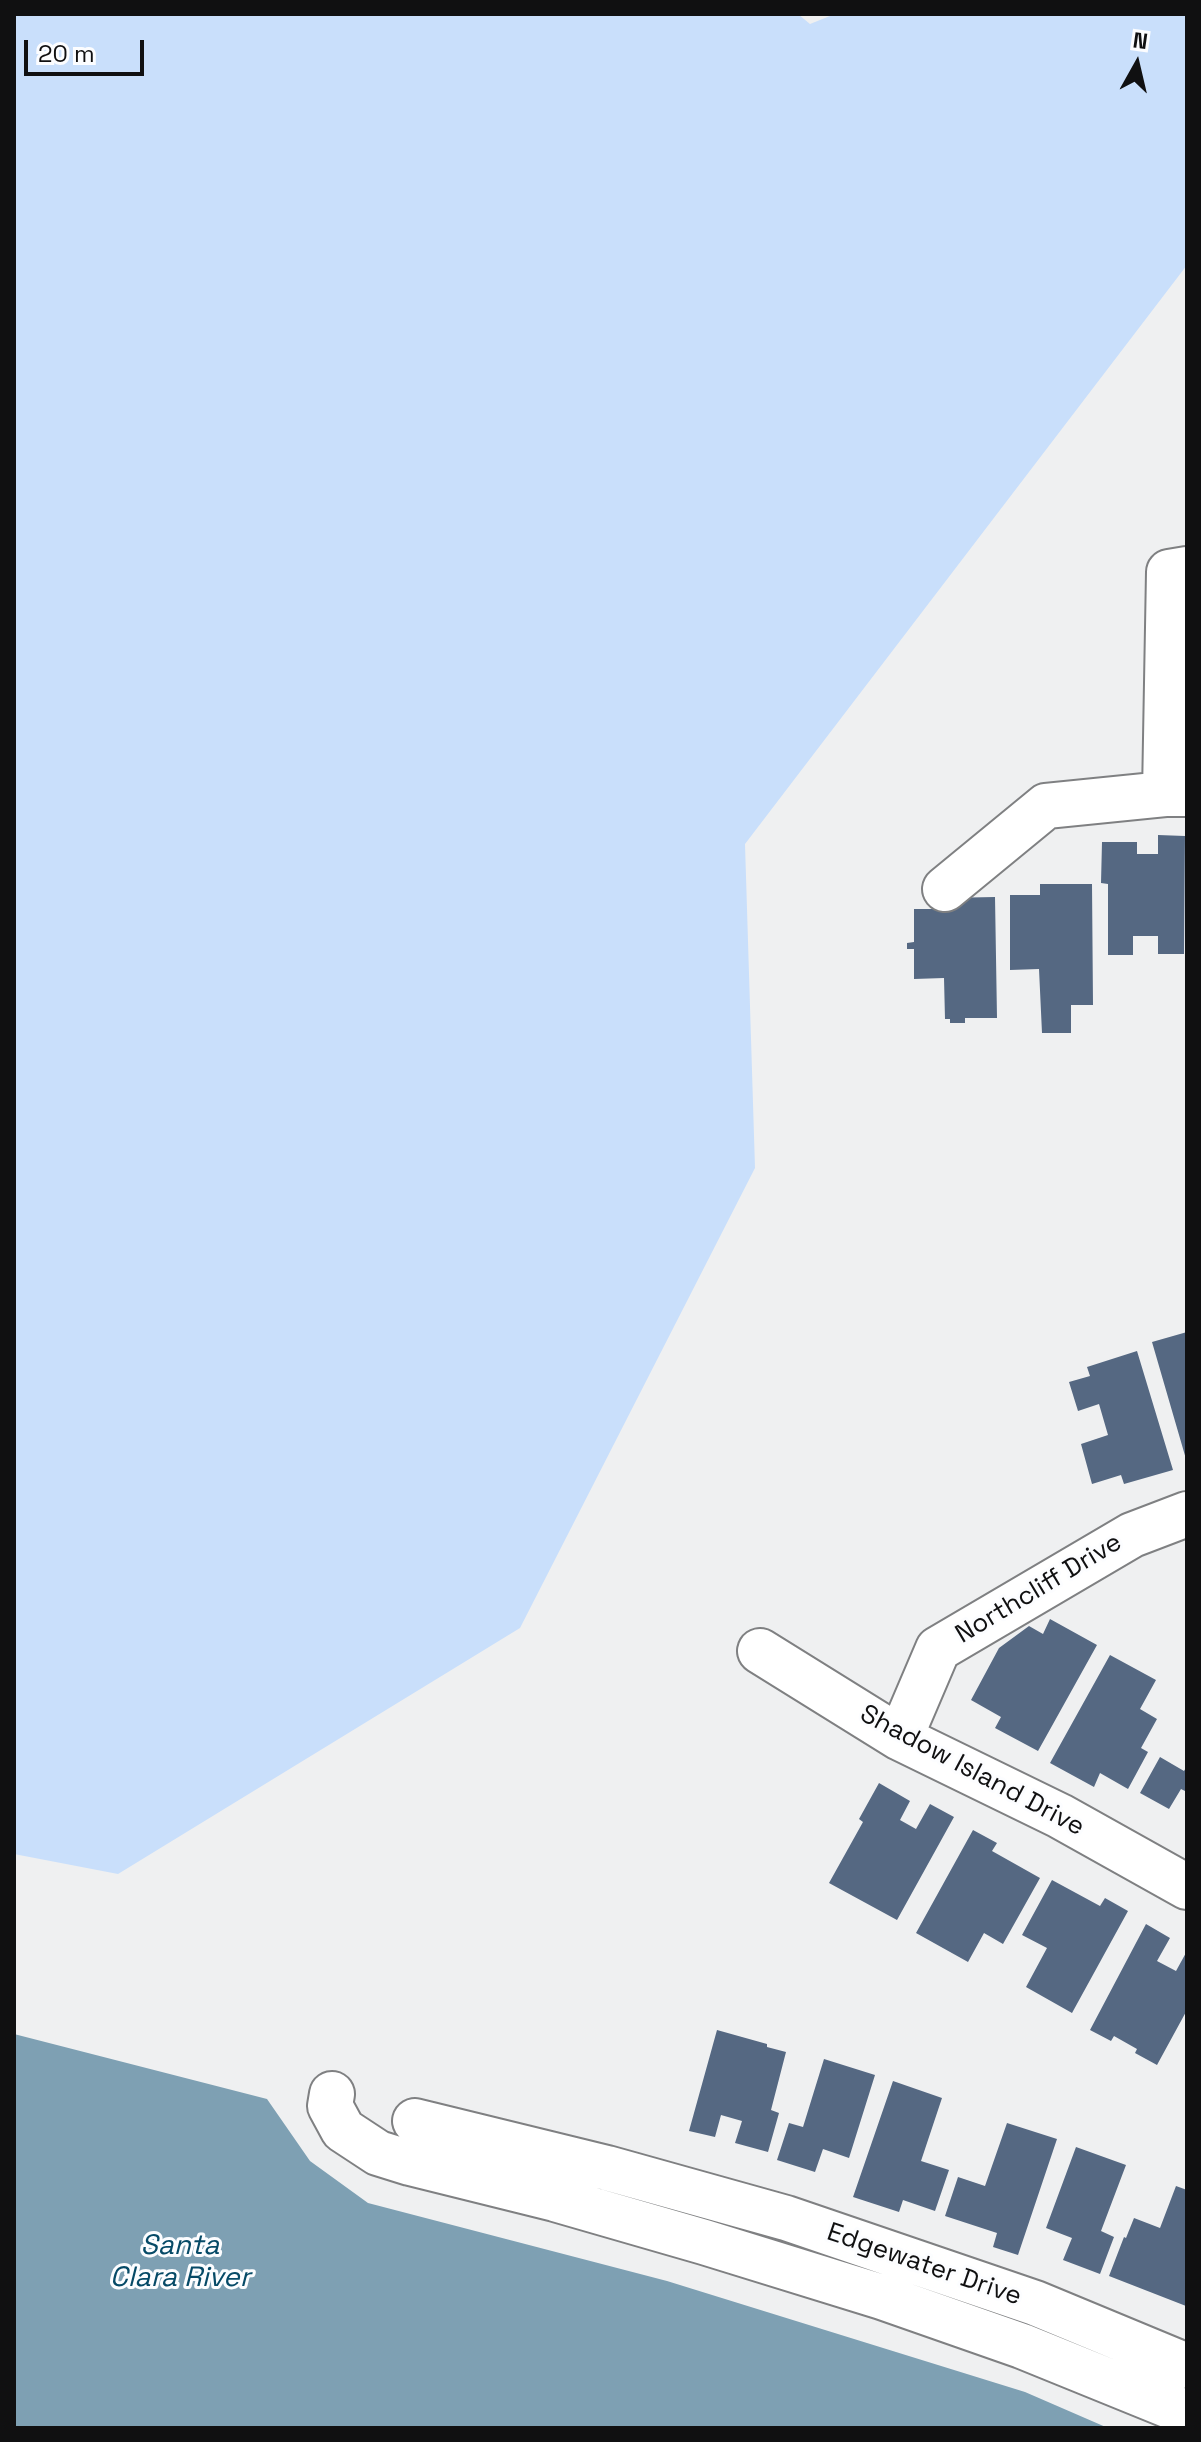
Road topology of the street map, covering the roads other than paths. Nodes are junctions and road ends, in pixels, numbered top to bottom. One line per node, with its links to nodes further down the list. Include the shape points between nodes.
1 (1187, 569): 2 (street, via 1169,572)
2 (1176, 794): 3 (street, via 1046,806)
3 (945, 889)
4 (1187, 1514): 6 (street, Northcliff Drive, via 1132,1535 938,1649)
5 (760, 1651): 6 (street, Shadow Island Drive)
6 (900, 1738): 7 (street, Shadow Island Drive, via 1060,1816)
7 (1187, 1887)
8 (332, 2094): 11 (street, via 330,2106 343,2130 378,2153 555,2199 882,2297)
9 (415, 2121): 10 (street, Edgewater Drive, via 786,2218 1035,2303)
10 (1187, 2366)
11 (1187, 2413)

